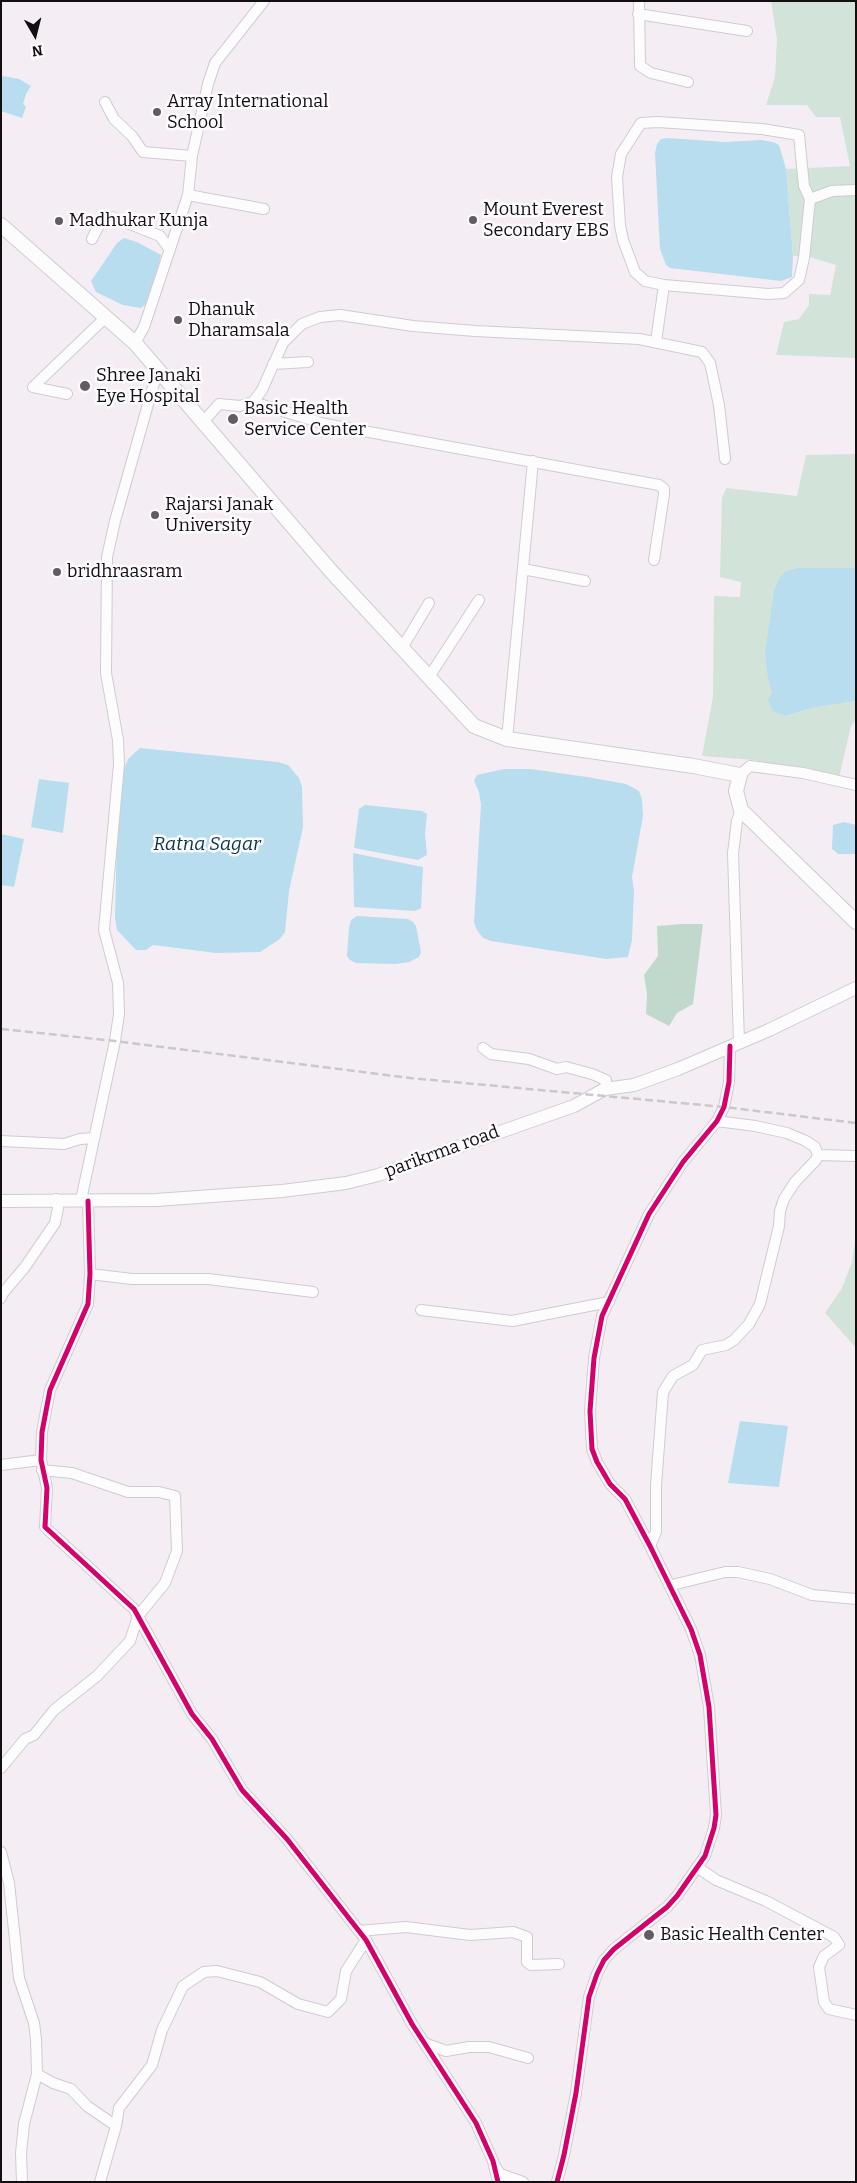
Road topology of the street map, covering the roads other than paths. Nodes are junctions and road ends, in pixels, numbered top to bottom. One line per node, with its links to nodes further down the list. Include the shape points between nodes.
1 (264, 1): 7 (street, via 215,63)
2 (639, 1): 3 (street)
3 (638, 14): 4 (street); 5 (street, via 640,66 651,73)
4 (747, 31)
5 (688, 82)
6 (105, 102): 7 (street, via 114,119 143,152)
7 (192, 156): 9 (street)
8 (856, 190): 10 (street, via 832,191)
9 (188, 196): 11 (street); 14 (street)
10 (810, 199): 15 (street, via 799,280 784,292 768,294); 15 (street, via 804,186 799,135 762,129 658,122 641,124 620,154 617,177 620,225 635,272 646,281)
11 (264, 209)
12 (1, 225): 16 (main road)
13 (92, 239): 14 (street, via 107,218 160,236)
14 (170, 250): 18 (street, via 144,327)
15 (664, 285): 17 (street)
16 (105, 318): 18 (main road); 22 (street, via 33,387)
17 (656, 342): 20 (street, via 457,330 330,316 310,319 292,332); 25 (street, via 693,349 706,355 719,405)
18 (135, 343): 21 (main road)
19 (308, 362): 20 (street)
20 (273, 364): 23 (street)
21 (158, 369): 24 (main road); 44 (street, via 107,557 106,673 119,764 104,930 118,983 119,1014)
22 (67, 394)
23 (253, 402): 24 (street, via 240,406 219,404); 26 (street, via 325,424)
24 (203, 422): 32 (main road)
25 (726, 459)
26 (533, 461): 27 (street, via 662,487 664,494); 28 (street)
27 (654, 560)
28 (523, 569): 29 (street); 34 (street)
29 (585, 581)
30 (479, 600): 33 (street)
31 (430, 603): 32 (street)
32 (402, 648): 33 (main road)
33 (429, 677): 34 (main road, via 474,726)
34 (507, 739): 35 (main road)
35 (740, 775): 36 (street, via 750,766 804,773); 37 (main road, via 736,791)
36 (856, 785)
37 (741, 810): 38 (main road); 40 (street, via 733,853)
38 (856, 922)
39 (856, 988): 40 (street, parikrma road)
40 (735, 1044): 42 (street, parikrma road, via 634,1085); 43 (street, via 724,1107)
41 (483, 1048): 42 (street, via 491,1054 592,1074 606,1080)
42 (605, 1089): 50 (street, parikrma road, via 574,1106 346,1183 213,1197)
43 (718, 1121): 46 (street, via 786,1133 815,1147); 54 (street, via 683,1162 649,1214)
44 (94, 1138): 45 (street, via 64,1144); 50 (street)
45 (1, 1140)
46 (818, 1155): 47 (street); 58 (street, via 784,1199 760,1304 749,1324 726,1345 702,1350 693,1365 673,1376 662,1392 656,1532)
47 (856, 1156)
48 (56, 1200): 49 (street, parikrma road); 50 (street, parikrma road); 53 (street, via 55,1223)
49 (1, 1201)
50 (84, 1201): 51 (street)
51 (90, 1274): 52 (street, via 132,1279 208,1279); 56 (street, via 88,1304 50,1390 42,1432)
52 (314, 1292)
53 (1, 1298)
54 (609, 1302): 55 (street, via 512,1321); 58 (street, via 602,1316 594,1358 590,1411 592,1449 602,1473 625,1498)
55 (421, 1310)
56 (42, 1465): 57 (street); 61 (street, via 47,1488 45,1527); 61 (street, via 128,1492 167,1492 175,1496 177,1551 165,1583)
57 (1, 1466)
58 (650, 1546): 59 (street)
59 (672, 1585): 60 (street, via 725,1572 738,1572 770,1579 812,1595); 64 (street, via 700,1655 709,1706 716,1815 706,1856)
60 (856, 1599)
61 (138, 1616): 62 (street, via 130,1641 117,1656 54,1710); 65 (street, via 192,1714 212,1739 242,1790 288,1838)
62 (1, 1768)
63 (1, 1852): 71 (street, via 9,1884 19,1978 34,2023)
64 (697, 1868): 68 (street, via 834,1937 840,1944 824,1956 819,1966 824,2002 830,2009); 78 (street, via 667,1907 614,1949 597,1974 589,1997 576,2093)
65 (359, 1931): 66 (street); 67 (street, via 406,1927 470,1935 513,1932 527,1937 527,1962 531,1965)
66 (366, 1940): 69 (street); 72 (street, via 346,1971 341,1999 328,2012 298,2004 260,1982 217,1971 204,1972 184,1986 162,2030 152,2064 119,2108)
67 (558, 1964)
68 (856, 2015)
69 (424, 2043): 70 (street, via 446,2051 489,2047); 73 (street, via 476,2123)
70 (528, 2058)
71 (37, 2074): 72 (street, via 71,2089 87,2106); 74 (street, via 24,2124)
72 (116, 2126): 75 (street)
73 (493, 2161): 76 (street); 77 (street, via 500,2174)
74 (22, 2182)
75 (100, 2182)
76 (498, 2182)
77 (523, 2182)
78 (557, 2182)

